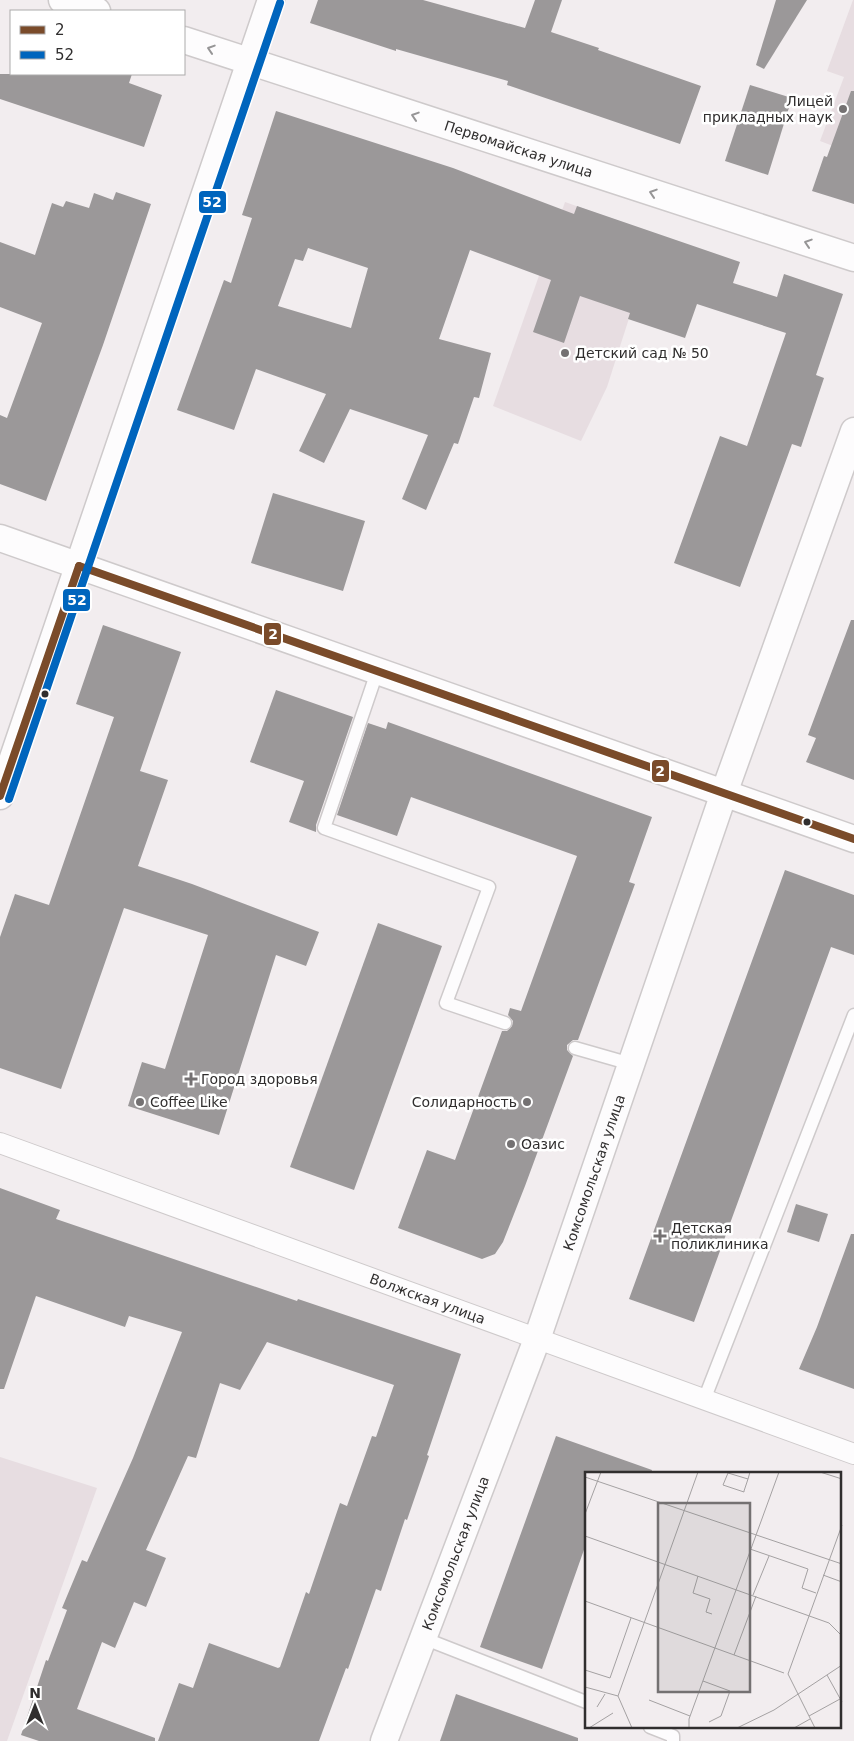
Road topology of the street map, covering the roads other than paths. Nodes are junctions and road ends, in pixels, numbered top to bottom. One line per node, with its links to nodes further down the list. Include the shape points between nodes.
1 (62, 0): 3 (street)
2 (271, 0): 5 (street)
3 (94, 10)
4 (185, 40): 5 (street, Первомайская улица, one-way to 4)
5 (249, 61): 6 (street, Первомайская улица, one-way to 5); 9 (street)
6 (854, 258)
7 (854, 431): 11 (street, Комсомольская улица)
8 (0, 538): 9 (street)
9 (79, 566): 10 (street); 12 (street)
10 (377, 672): 11 (street); 15 (lane, via 324,828 489,887 446,1003)
11 (724, 793): 13 (street); 17 (street, Комсомольская улица)
12 (0, 796)
13 (854, 839)
14 (854, 1015): 20 (lane)
15 (505, 1023)
16 (576, 1048): 17 (lane)
17 (631, 1064): 19 (street, Комсомольская улица)
18 (0, 1143): 19 (street, Волжская улица)
19 (537, 1339): 20 (street, Волжская улица); 22 (street, Комсомольская улица)
20 (704, 1400): 21 (street, Волжская улица)
21 (854, 1454)
22 (423, 1638): 23 (lane); 25 (street, Комсомольская улица)
23 (585, 1702)
24 (652, 1728): 26 (lane, via 672,1736)
25 (384, 1741)
26 (673, 1741)

